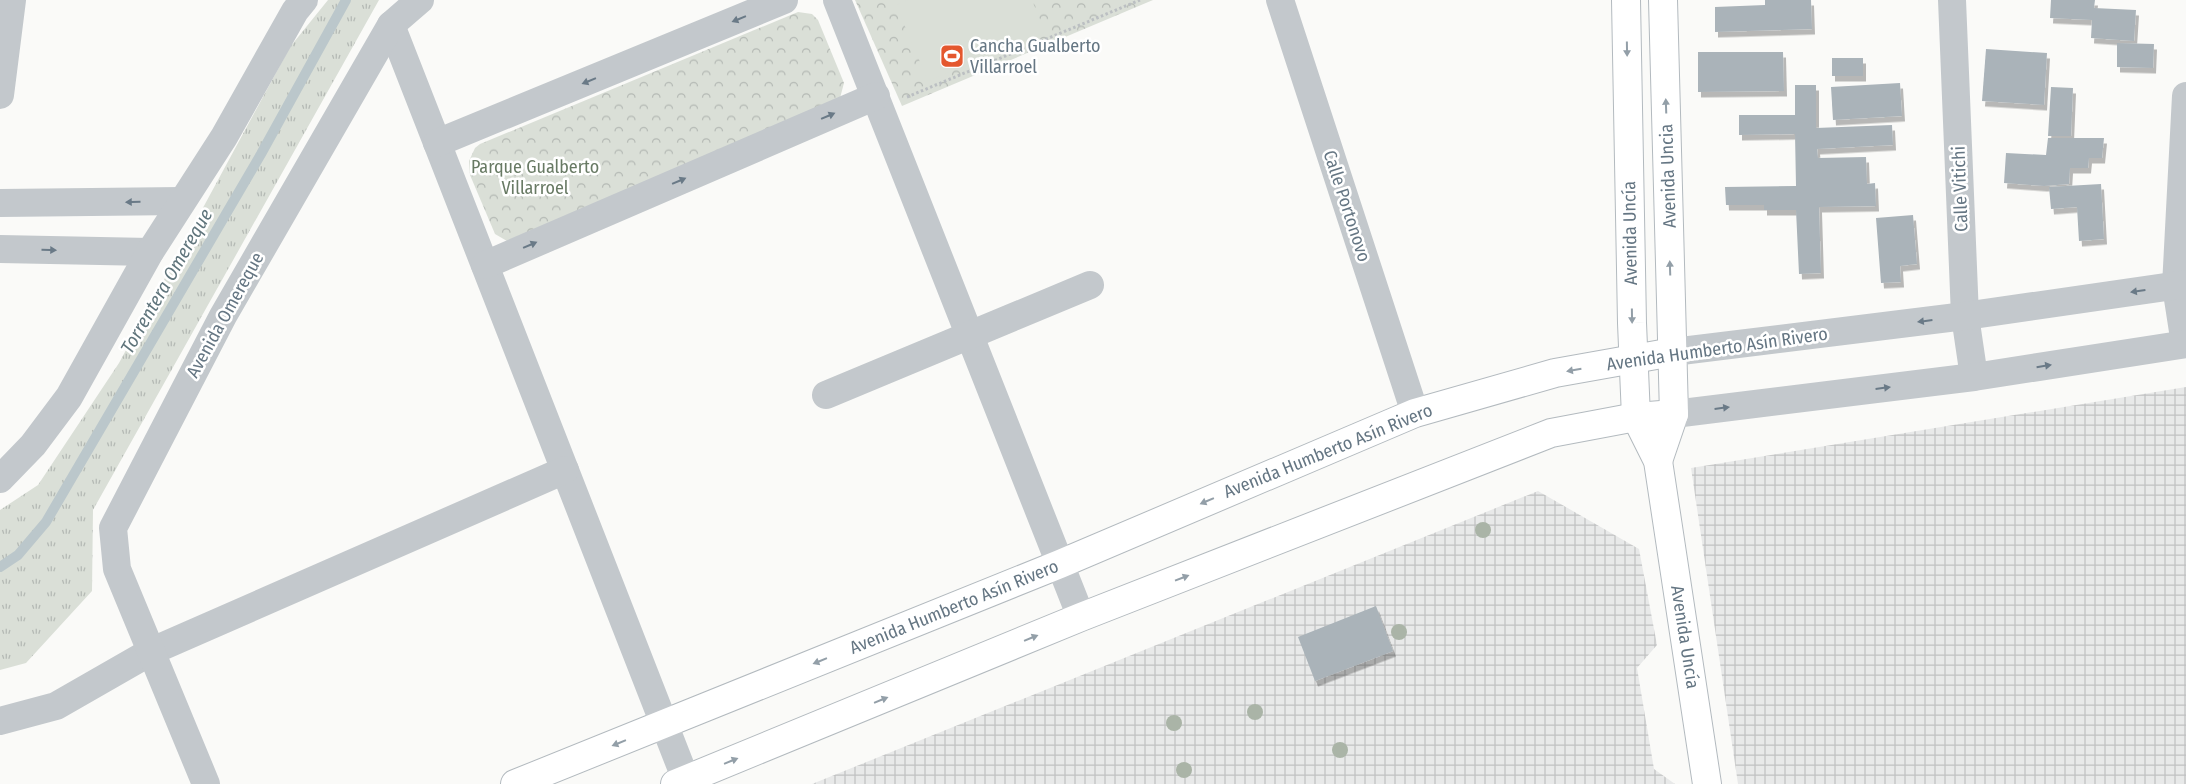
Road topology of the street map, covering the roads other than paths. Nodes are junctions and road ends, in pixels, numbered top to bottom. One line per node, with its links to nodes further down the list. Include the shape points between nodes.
1 (12, 0): 11 (street)
2 (420, 0): 10 (street, Avenida Omereque)
3 (784, 0): 14 (street, one-way to 14)
4 (837, 0): 13 (street)
5 (1280, 0): 29 (street, Calle Portonovo)
6 (1626, 0): 26 (street, Avenida Uncía, one-way to 26)
7 (1663, 0): 25 (street, Avenida Uncia, one-way to 7)
8 (1952, 0): 22 (street, Calle Vitichi)
9 (298, 4): 15 (street, via 224,138)
10 (391, 25): 14 (street); 37 (street, Avenida Omereque, via 223,316 112,528 117,569)
11 (0, 95)
12 (2186, 96): 21 (street)
13 (879, 102): 19 (street, one-way to 13); 23 (street)
14 (437, 143): 19 (street)
15 (182, 202): 16 (street, one-way to 16); 18 (street)
16 (0, 204)
17 (0, 249): 18 (street, one-way to 18)
18 (150, 252): 34 (street, via 69,397 33,446)
19 (485, 265): 33 (street)
20 (1090, 285): 23 (street)
21 (2181, 285): 22 (street, Avenida Humberto Asín Rivero, one-way to 22); 24 (street)
22 (1966, 316): 25 (street, Avenida Humberto Asín Rivero, one-way to 25); 27 (street, Calle Vitichi)
23 (971, 334): 28 (street); 35 (street)
24 (2186, 344): 27 (street, one-way to 24)
25 (1673, 352): 26 (street, Avenida Humberto Asín Rivero); 30 (street, Avenida Uncía)
26 (1633, 359): 29 (street, Avenida Humberto Asín Rivero, one-way to 29, via 1556,373); 31 (street, Avenida Uncía)
27 (1974, 377): 30 (street, one-way to 27)
28 (826, 395)
29 (1415, 412): 35 (street, Avenida Humberto Asín Rivero, one-way to 35)
30 (1674, 414): 31 (street); 32 (street, Avenida Uncía)
31 (1636, 416): 32 (street, Avenida Uncía); 36 (street, one-way to 31, via 1551,433)
32 (1658, 461): 43 (street, Avenida Uncía)
33 (565, 470): 37 (street); 39 (street)
34 (0, 479)
35 (1060, 564): 36 (street); 39 (street, Avenida Humberto Asín Rivero, one-way to 39)
36 (1081, 617): 40 (street, one-way to 36)
37 (152, 651): 38 (street, via 56,706); 41 (street, Avenida Omereque)
38 (0, 721)
39 (665, 724): 40 (street); 42 (street, Avenida Humberto Asín Rivero, one-way to 42)
40 (680, 782)
41 (206, 784)
42 (515, 784)
43 (1707, 784)

